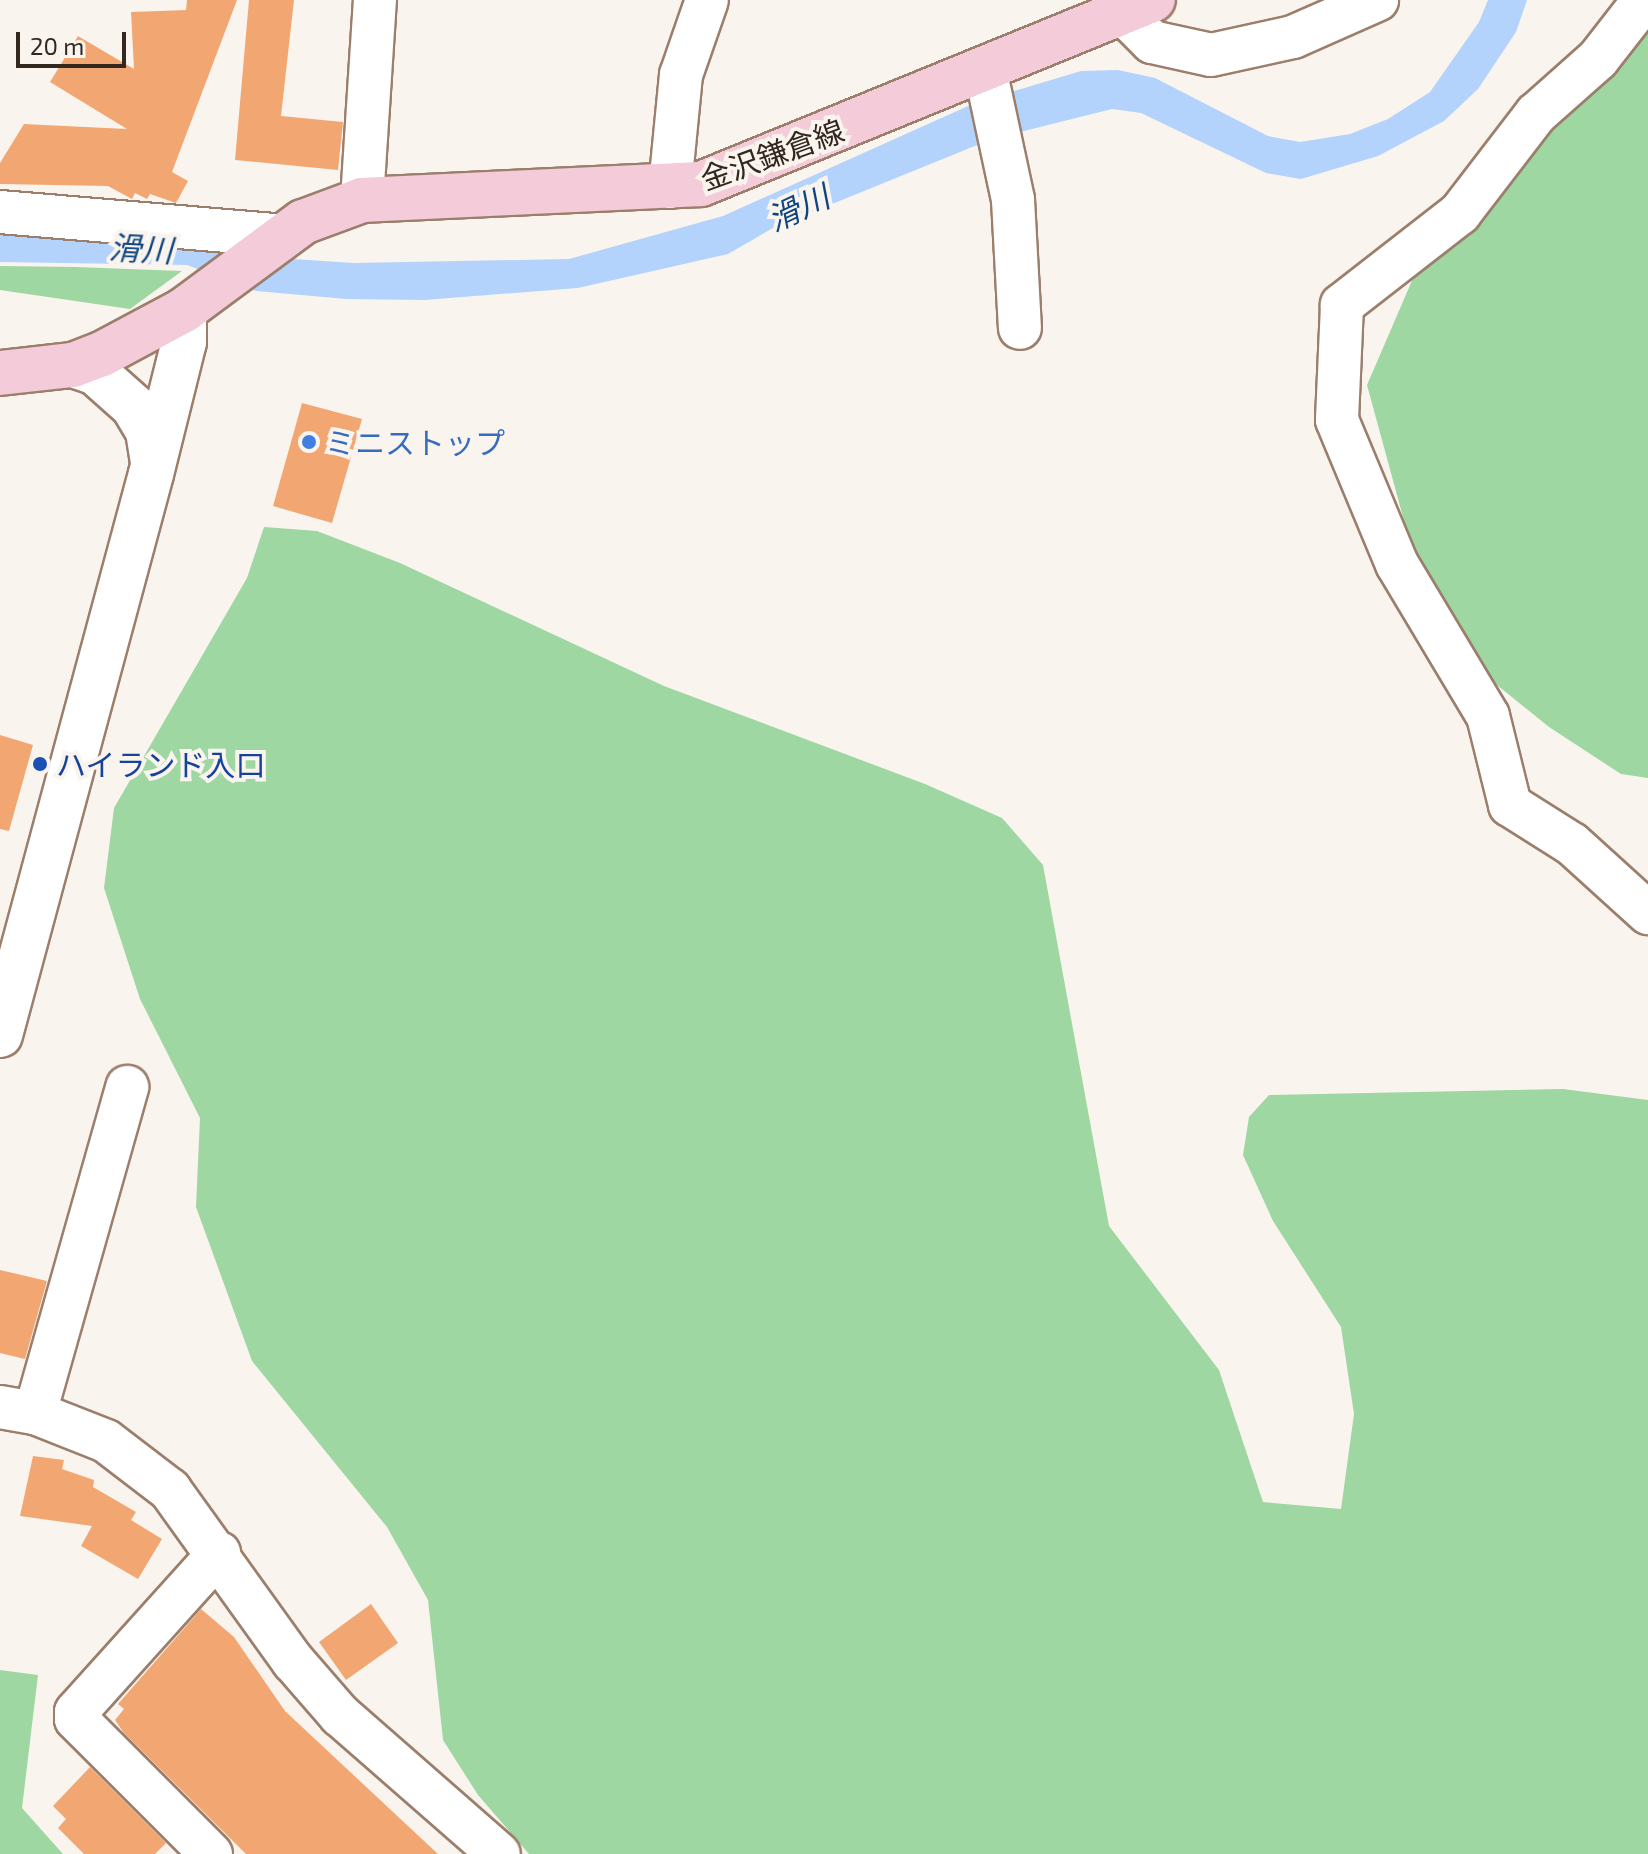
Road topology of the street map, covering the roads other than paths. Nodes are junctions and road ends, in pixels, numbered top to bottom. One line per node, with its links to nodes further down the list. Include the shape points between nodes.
1 (375, 0): 8 (street)
2 (707, 0): 7 (street, via 681,75)
3 (1377, 0): 5 (street, via 1293,37 1211,55 1152,42)
4 (1644, 0): 16 (street, via 1598,59 1536,114 1460,213 1342,305 1337,420 1397,564 1488,716 1504,763 1510,805 1572,844)
5 (1138, 7): 6 (main road, 金沢鎌倉線)
6 (985, 69): 7 (main road, 金沢鎌倉線, via 701,184); 12 (street, via 1013,200)
7 (670, 187): 8 (main road, 金沢鎌倉線)
8 (362, 200): 10 (main road, 金沢鎌倉線, via 303,222)
9 (0, 212): 10 (street)
10 (282, 237): 11 (main road, 金沢鎌倉線)
11 (191, 305): 13 (main road); 15 (street)
12 (1020, 328)
13 (73, 365): 14 (main road); 15 (street, via 96,373 133,406 148,431)
14 (0, 373)
15 (153, 463): 17 (street)
16 (1648, 913)
17 (0, 1035)
18 (127, 1087): 19 (street)
19 (18, 1410): 20 (street, via 106,1441 170,1490)
20 (219, 1553): 21 (street, via 76,1712 76,1719); 22 (street, via 293,1661 340,1715)
21 (211, 1854)
22 (499, 1854)

